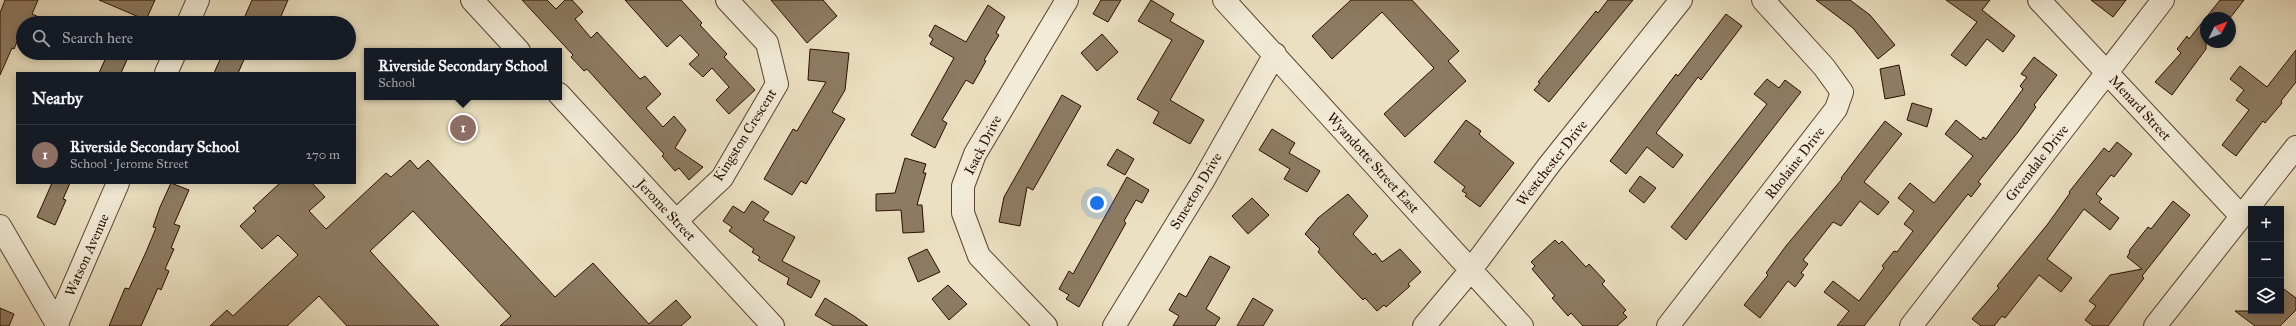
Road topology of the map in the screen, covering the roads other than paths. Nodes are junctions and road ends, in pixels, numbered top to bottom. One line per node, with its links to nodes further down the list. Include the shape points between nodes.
1 (198, 0): 10 (street)
2 (472, 0): 11 (street)
3 (727, 0): 20 (street, Kingston Crescent, via 767,43 777,84 722,178)
4 (1067, 0): 25 (street, Isack Drive, via 975,154 963,186 963,213 979,256)
5 (1224, 0): 12 (street, Wyandotte Street East)
6 (1681, 0): 22 (street, Westchester Drive, via 1549,165)
7 (1763, 0): 29 (street, Rholaine Drive, via 1824,67 1842,92 1836,109)
8 (2039, 0): 15 (street, Menard Street)
9 (2164, 0): 15 (street, Greendale Drive)
10 (191, 16)
11 (516, 48)
12 (1274, 54): 22 (street, Wyandotte Street East); 26 (street, Smeeton Drive, via 1203,181)
13 (172, 60): 14 (street)
14 (166, 72)
15 (2106, 73): 19 (street, Menard Street); 30 (street, Greendale Drive)
16 (562, 97): 20 (street, Jerome Street)
17 (2296, 147): 19 (street)
18 (118, 184): 23 (street, Watson Avenue)
19 (2241, 216): 31 (street)
20 (676, 221): 24 (street, Jerome Street)
21 (0, 226): 23 (street)
22 (1470, 271): 27 (street, Westchester Drive); 28 (street, Wyandotte Street East)
23 (57, 325)
24 (773, 326)
25 (1046, 326)
26 (1114, 326)
27 (1424, 326)
28 (1522, 326)
29 (1668, 326)
30 (1911, 326)
31 (2155, 326)

